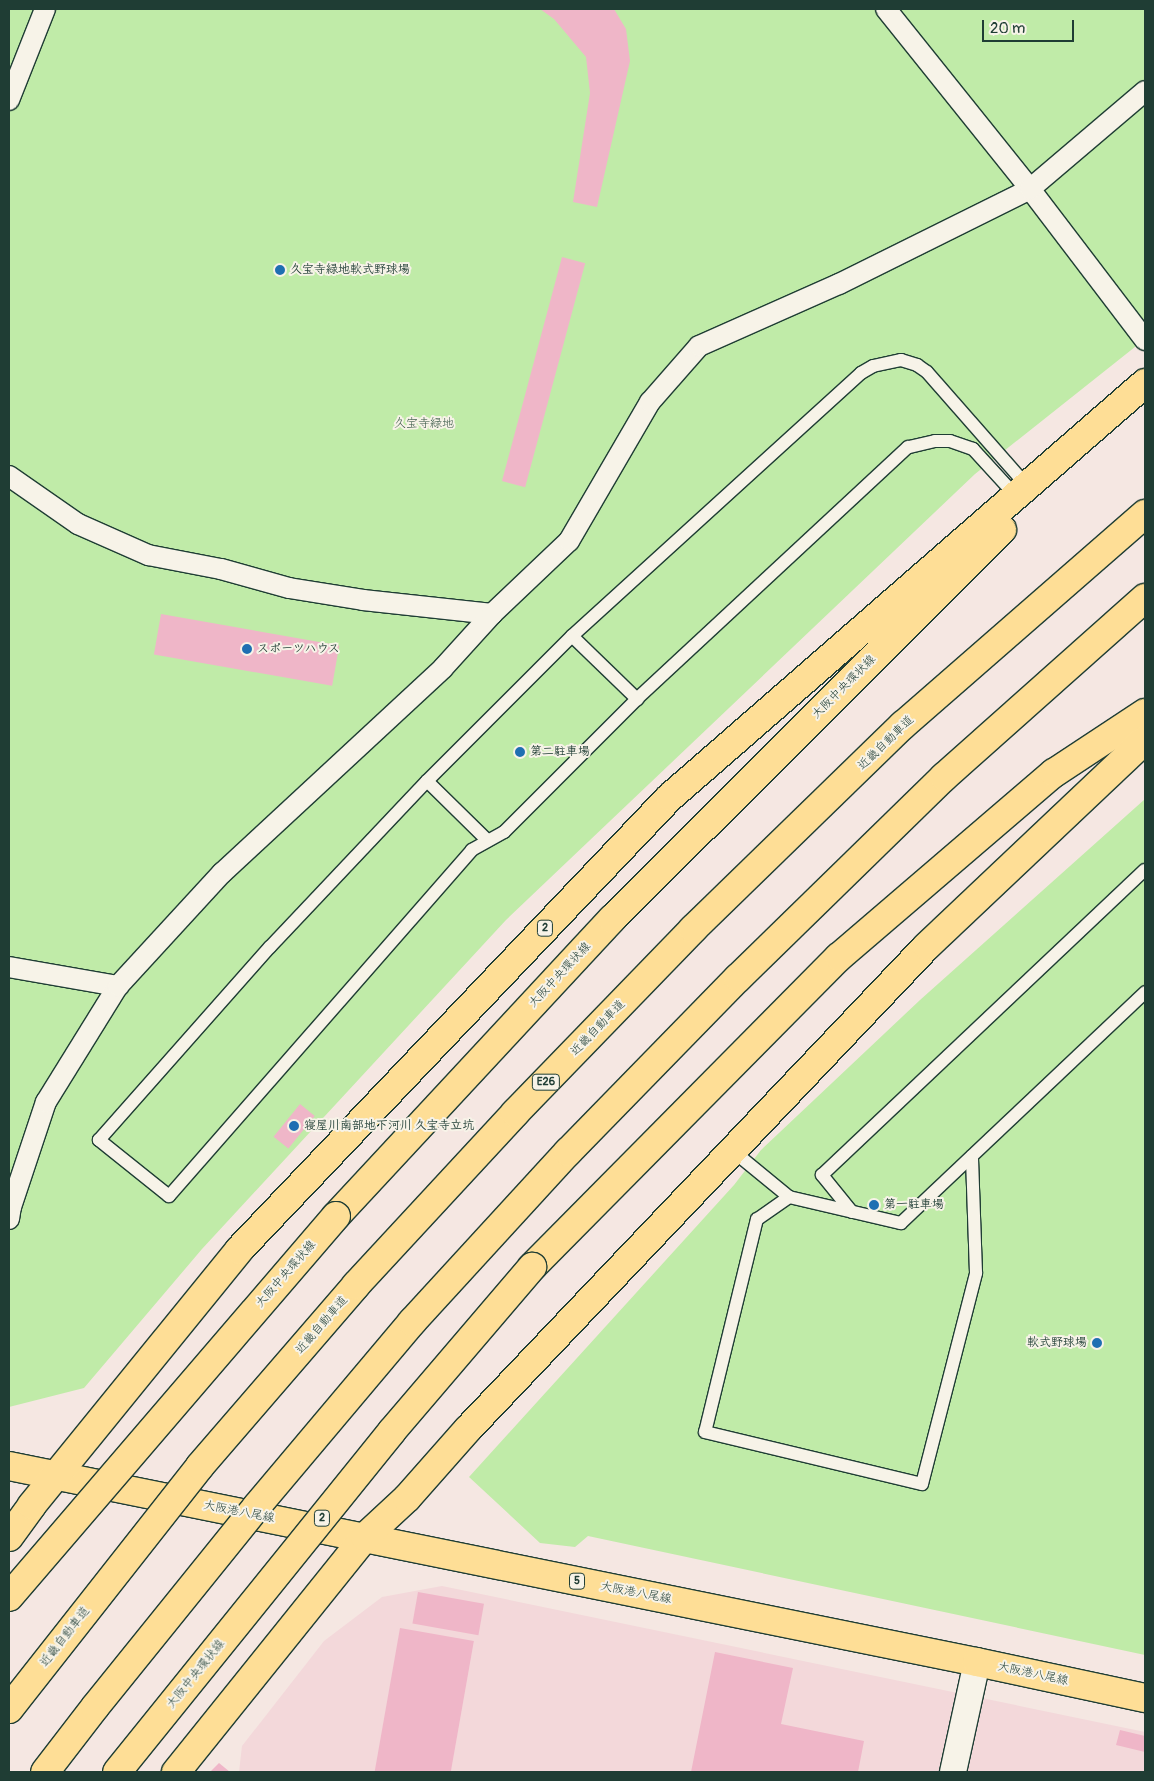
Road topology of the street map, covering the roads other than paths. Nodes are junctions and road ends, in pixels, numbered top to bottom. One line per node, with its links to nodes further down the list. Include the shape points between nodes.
1 (45, 9): 4 (street)
2 (886, 9): 5 (street)
3 (1145, 91): 5 (street)
4 (9, 100)
5 (1030, 189): 6 (street); 12 (street, via 839,284 699,346 650,402 569,541)
6 (1145, 340)
7 (1145, 385): 9 (main road, 2); 32 (main road, 大阪中央環状線 / 2, bridge, via 612,919 336,1216)
8 (9, 476): 12 (street, via 78,524 148,555 221,569 289,588 363,600)
9 (1022, 491): 13 (lane, via 927,372 901,360 873,366 854,379); 14 (lane, via 972,449 961,444 935,441 908,446); 29 (main road, 2, via 670,797 239,1250)
10 (1145, 514): 35 (main road, 近畿自動車道 / E26, bridge, via 904,725 693,929 516,1113 356,1285 200,1466)
11 (1145, 598): 36 (main road, bridge, via 944,777 738,978 568,1152 412,1322 276,1484)
12 (492, 614): 21 (street, via 443,668 222,873)
13 (572, 636): 14 (lane); 17 (lane)
14 (637, 699): 18 (lane, via 504,832)
15 (1145, 713): 37 (main road, 大阪中央環状線 / 2, bridge, via 1054,773 839,957 532,1267 392,1431)
16 (1145, 740): 23 (main road, via 927,946)
17 (426, 782): 18 (lane); 18 (lane, via 270,947 99,1140 169,1196 472,850)
18 (487, 840)
19 (1145, 870): 26 (lane, via 822,1175)
20 (9, 967): 21 (street)
21 (118, 986): 27 (street, via 46,1102)
22 (1145, 992): 24 (lane)
23 (733, 1151): 25 (lane); 31 (main road, via 468,1429 407,1498)
24 (972, 1156): 25 (lane, via 976,1273 922,1484 705,1432 758,1219); 26 (lane, via 901,1223)
25 (789, 1197): 26 (lane)
26 (852, 1212)
27 (9, 1219)
28 (9, 1466): 29 (main road, 大阪港八尾線 / 5)
29 (57, 1475): 30 (main road, 2); 31 (main road, 大阪港八尾線 / 5)
30 (9, 1537)
31 (365, 1537): 33 (main road, 大阪港八尾線 / 5); 38 (main road)
32 (9, 1597)
33 (977, 1662): 34 (main road, 大阪港八尾線 / 5); 39 (street)
34 (1145, 1698)
35 (9, 1709)
36 (45, 1772)
37 (117, 1772)
38 (176, 1772)
39 (953, 1772)

